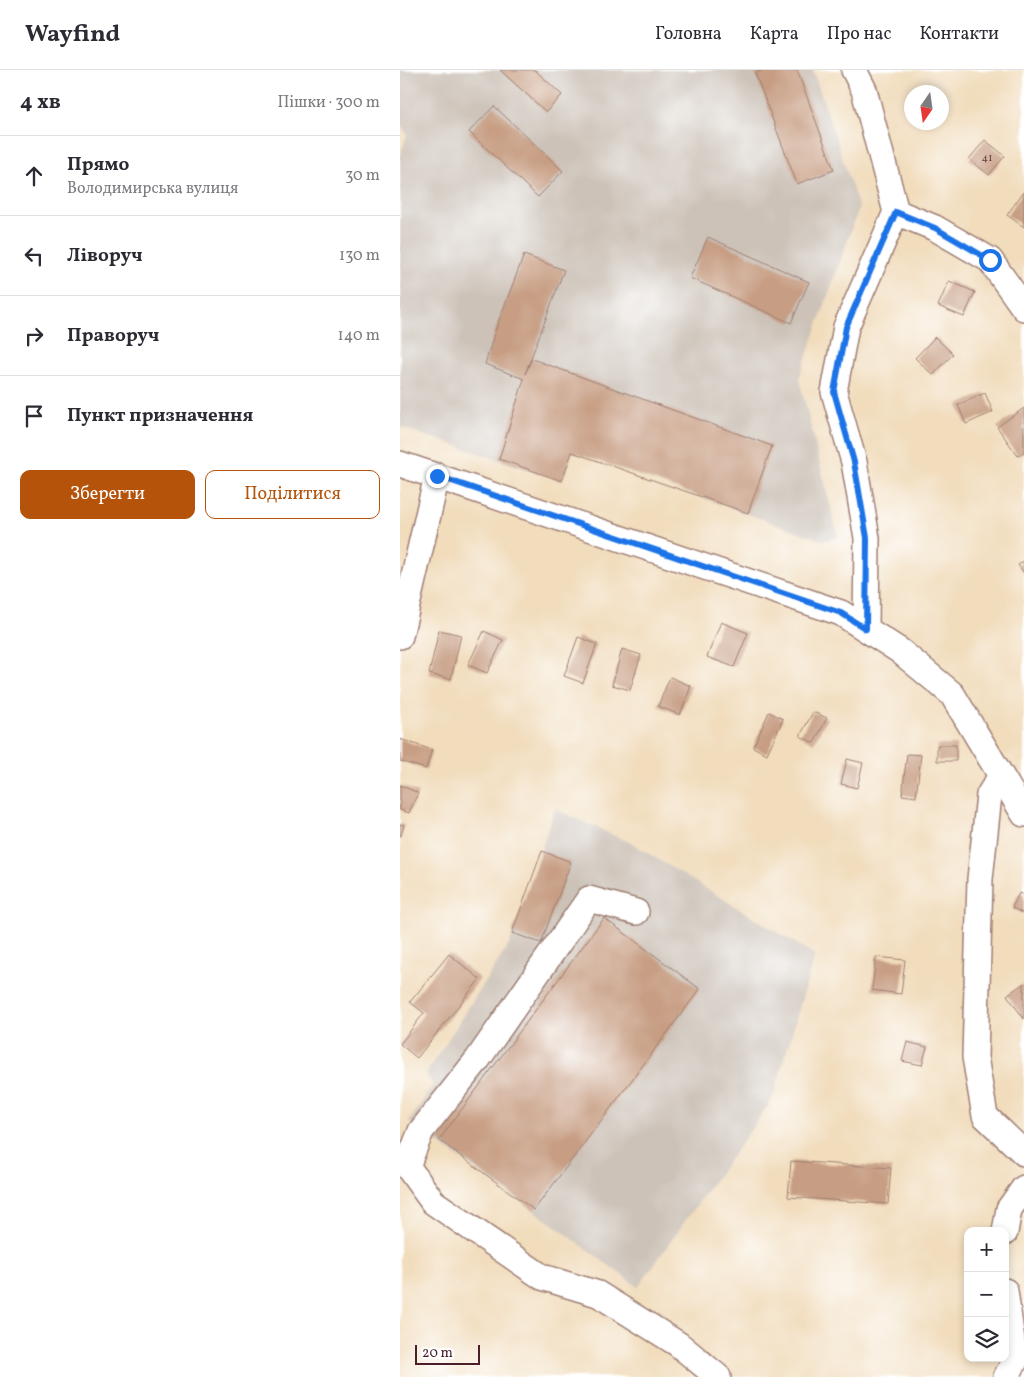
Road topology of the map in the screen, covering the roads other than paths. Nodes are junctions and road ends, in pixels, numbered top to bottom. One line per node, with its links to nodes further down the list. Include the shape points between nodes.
1 (854, 70): 2 (street, via 864,90)
2 (896, 212): 3 (street, via 935,228 990,260); 6 (street, via 846,327 834,392 854,462 867,538)
3 (1024, 308)
4 (400, 464): 5 (street)
5 (437, 476): 6 (street, via 841,613); 7 (street)
6 (866, 629): 8 (street, via 900,651 952,694)
7 (400, 636)
8 (1001, 776): 9 (street); 11 (street, via 989,795 980,879 975,1058 985,1116)
9 (1024, 814)
10 (636, 912): 15 (street, via 590,899 478,1059 421,1131 407,1166 433,1202 542,1277 598,1294 678,1344)
11 (1024, 1153)
12 (1024, 1188): 13 (street, via 1009,1209)
13 (1006, 1227)
14 (1009, 1317): 16 (street, via 1016,1362)
15 (718, 1377)
16 (1006, 1377)

